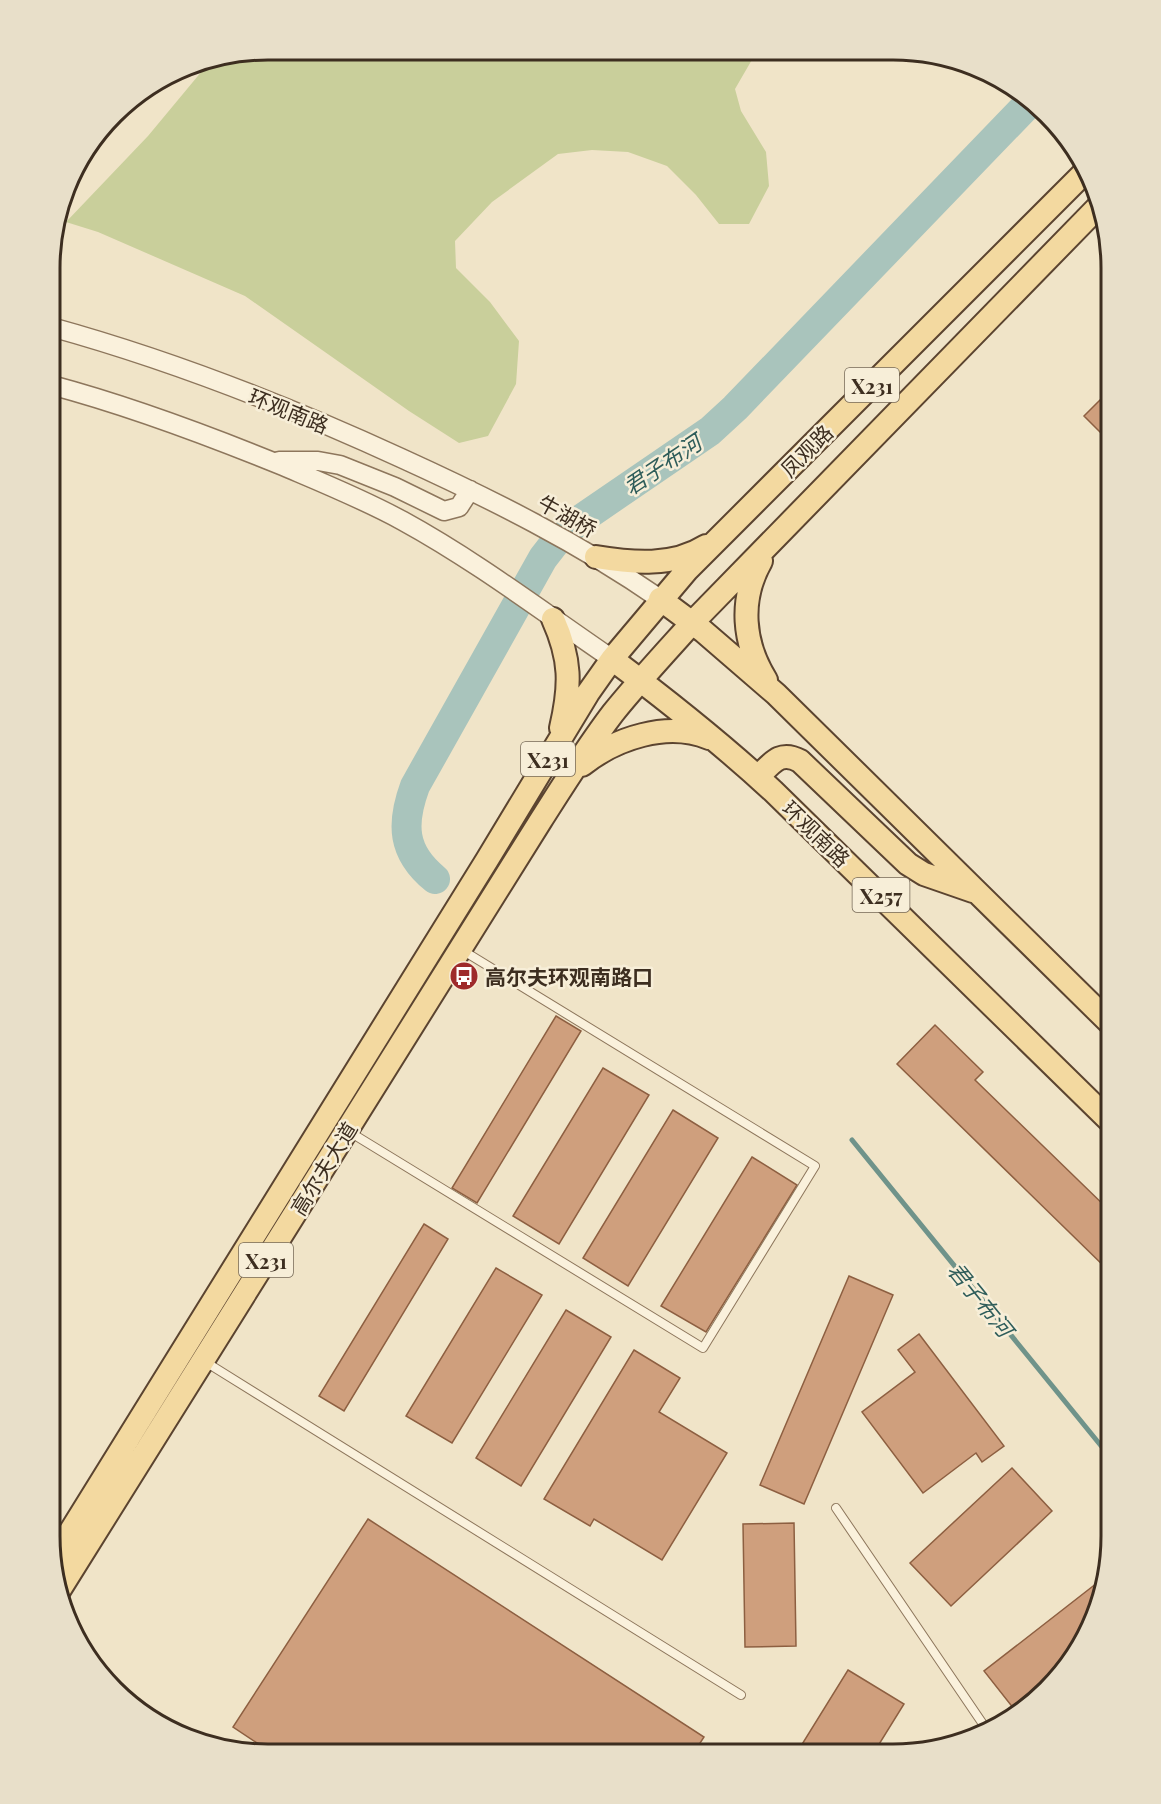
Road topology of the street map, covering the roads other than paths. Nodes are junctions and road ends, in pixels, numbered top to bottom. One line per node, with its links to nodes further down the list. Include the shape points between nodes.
1 (1080, 178): 9 (main road, 凤观路 / X231)
2 (1093, 212): 8 (main road, 凤观路 / X231)
3 (60, 330): 6 (street, 环观南路, via 220,382 358,438)
4 (60, 388): 5 (street)
5 (272, 461): 6 (street, via 340,465 444,511 459,507); 12 (street, via 403,520)
6 (470, 490): 7 (street, 环观南路)
7 (518, 513): 10 (street, 牛湖桥)
8 (780, 534): 13 (main road, 凤观路 / X231); 16 (main road, via 758,568 746,606 750,646 757,665)
9 (722, 535): 10 (main road, via 700,549 660,562); 11 (main road, 凤观路 / X231)
10 (596, 556): 11 (street)
11 (660, 599): 13 (main road); 14 (main road, 凤观路 / X231)
12 (553, 619): 14 (street, 环观南路); 18 (main road, via 567,657 569,681 559,736)
13 (692, 623): 15 (main road, 凤观路 / X231); 16 (main road)
14 (612, 659): 15 (main road, 环观南路 / X257); 18 (main road, X231)
15 (640, 680): 17 (main road, 环观南路 / X257); 19 (main road, X231)
16 (776, 693): 21 (main road)
17 (720, 742): 19 (main road, via 683,731 643,735 604,750); 20 (main road, 环观南路 / X257)
18 (545, 764): 28 (main road, 高尔夫大道 / X231)
19 (569, 775): 22 (main road, X231)
20 (758, 777): 21 (main road, via 783,757 800,761 908,864 924,874); 24 (main road, 环观南路 / X257)
21 (978, 892): 23 (main road)
22 (466, 940): 25 (main road, 高尔夫大道 / X231); 25 (lane, via 815,1166 703,1348)
23 (1101, 1014)
24 (1101, 1112)
25 (347, 1130): 26 (main road, 高尔夫大道 / X231)
26 (203, 1360): 29 (main road, 高尔夫大道 / X231); 30 (lane)
27 (836, 1508): 31 (lane)
28 (60, 1548)
29 (65, 1581)
30 (741, 1695)
31 (982, 1723)

